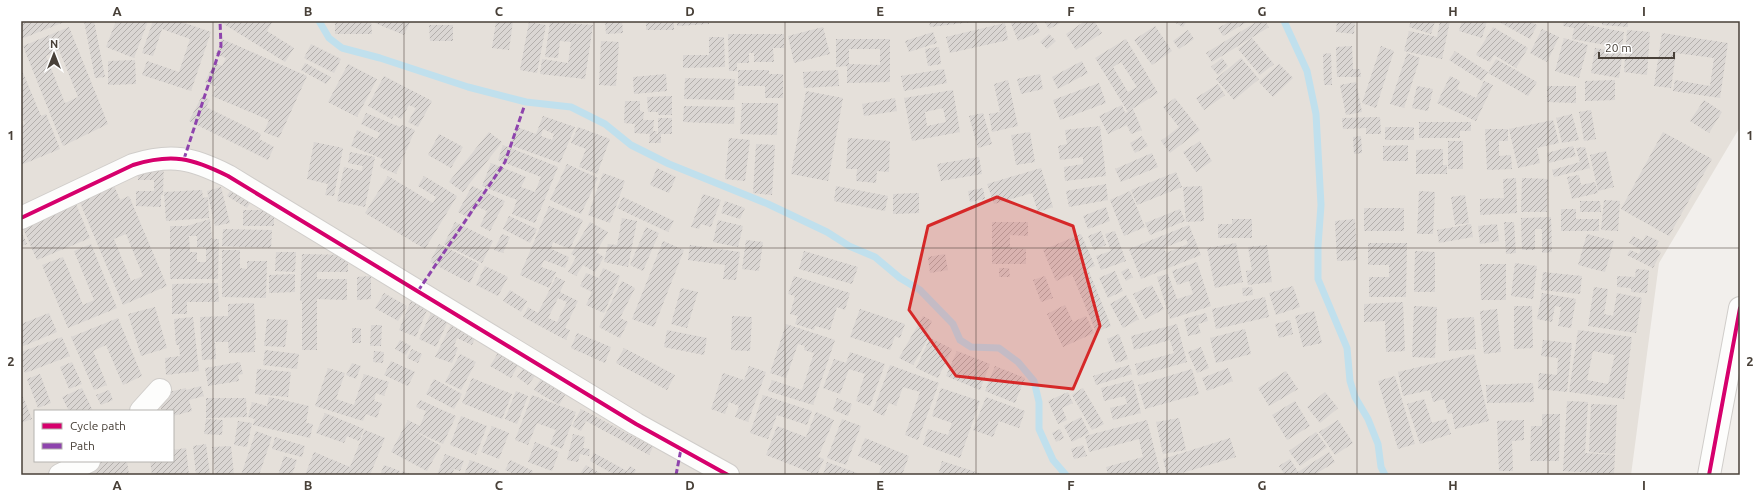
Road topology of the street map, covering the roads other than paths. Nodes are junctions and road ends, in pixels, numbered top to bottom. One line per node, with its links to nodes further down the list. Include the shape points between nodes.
1 (21, 218): 7 (street, via 133,164 152,159 184,159 206,165 636,424)
2 (1740, 308): 8 (street)
3 (160, 390): 4 (street)
4 (142, 410)
5 (87, 462): 6 (street)
6 (60, 475)
7 (728, 475)
8 (1709, 475)

